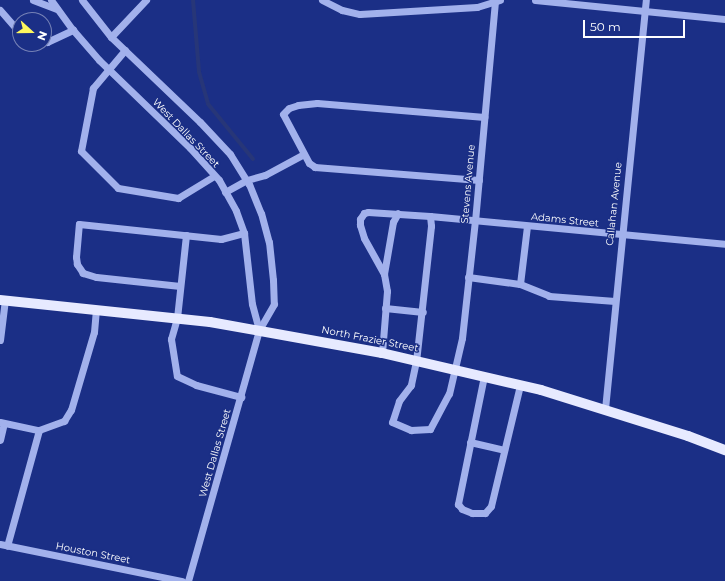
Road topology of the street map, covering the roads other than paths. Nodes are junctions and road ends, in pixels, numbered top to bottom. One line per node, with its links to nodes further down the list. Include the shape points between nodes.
1 (33, 0): 10 (street)
2 (51, 0): 10 (street, West Dallas Street)
3 (82, 0): 15 (street, West Dallas Street)
4 (146, 0): 15 (street)
5 (322, 0): 6 (street, via 342,10 360,14 477,7)
6 (496, 0): 19 (street, Stevens Avenue)
7 (535, 0): 11 (street)
8 (646, 0): 11 (street, Callahan Avenue)
9 (0, 10): 13 (street)
10 (58, 10): 14 (street, West Dallas Street)
11 (645, 11): 12 (street); 31 (street, Callahan Avenue)
12 (725, 18)
13 (12, 24)
14 (73, 30): 16 (street); 18 (street, West Dallas Street)
15 (111, 37): 17 (street, West Dallas Street)
16 (52, 40)
17 (124, 50): 18 (street); 22 (street, West Dallas Street, via 200,122 230,154)
18 (107, 68): 21 (street, West Dallas Street, via 190,148); 21 (street, via 92,88 81,151 118,188 178,198)
19 (484, 117): 20 (street, via 317,103 298,105 289,108 283,114); 23 (street, Stevens Avenue)
20 (304, 154): 22 (street, via 265,175); 23 (street, via 315,167)
21 (214, 176): 24 (street, West Dallas Street)
22 (247, 180): 24 (street); 43 (street, West Dallas Street, via 262,212 269,242 273,280 274,304)
23 (479, 180): 27 (street, Stevens Avenue)
24 (225, 192): 29 (street, West Dallas Street)
25 (398, 213): 26 (street, Adams Street); 33 (street, via 393,222); 33 (street, Adams Street, via 368,212 360,219 364,238)
26 (430, 216): 27 (street, Adams Street); 41 (street, via 432,226)
27 (475, 221): 28 (street, Adams Street); 34 (street, Stevens Avenue)
28 (527, 226): 31 (street, Adams Street); 35 (street)
29 (244, 233): 30 (street, via 221,239); 43 (street, West Dallas Street, via 252,304)
30 (186, 235): 36 (street); 36 (street, via 79,224 77,264 84,272 96,277)
31 (621, 235): 32 (street, Adams Street); 38 (street, Callahan Avenue)
32 (725, 244)
33 (384, 274): 39 (street)
34 (468, 277): 35 (street); 47 (street, Stevens Avenue, via 462,338)
35 (520, 284): 38 (street, via 549,296)
36 (180, 286): 42 (street)
37 (3, 300): 40 (main road, North Frazier Street); 44 (street)
38 (615, 301): 51 (street, Callahan Avenue)
39 (386, 308): 41 (street); 45 (street)
40 (96, 310): 42 (main road, North Frazier Street); 53 (street, via 94,332 71,410 64,421)
41 (423, 312): 46 (street)
42 (177, 318): 43 (main road, North Frazier Street); 50 (street, via 172,339 177,376 196,385)
43 (259, 330): 45 (main road, North Frazier Street); 50 (street, West Dallas Street)
44 (0, 340)
45 (382, 353): 46 (main road, North Frazier Street)
46 (416, 361): 47 (main road, North Frazier Street); 47 (street, Stevens Avenue, via 411,386 399,401 392,422 412,430 430,429 449,394)
47 (455, 369): 48 (main road, North Frazier Street)
48 (484, 376): 49 (main road, North Frazier Street); 55 (street)
49 (520, 385): 51 (main road, North Frazier Street); 56 (street)
50 (242, 397): 60 (street, West Dallas Street)
51 (605, 409): 57 (main road, North Frazier Street)
52 (2, 423): 53 (street); 54 (street)
53 (40, 430): 58 (street)
54 (0, 440)
55 (470, 442): 56 (street); 56 (street, via 458,504 472,513 485,513 491,506)
56 (504, 450)
57 (725, 450)
58 (3, 545): 59 (street, Houston Street)
59 (182, 581)
60 (188, 581)

